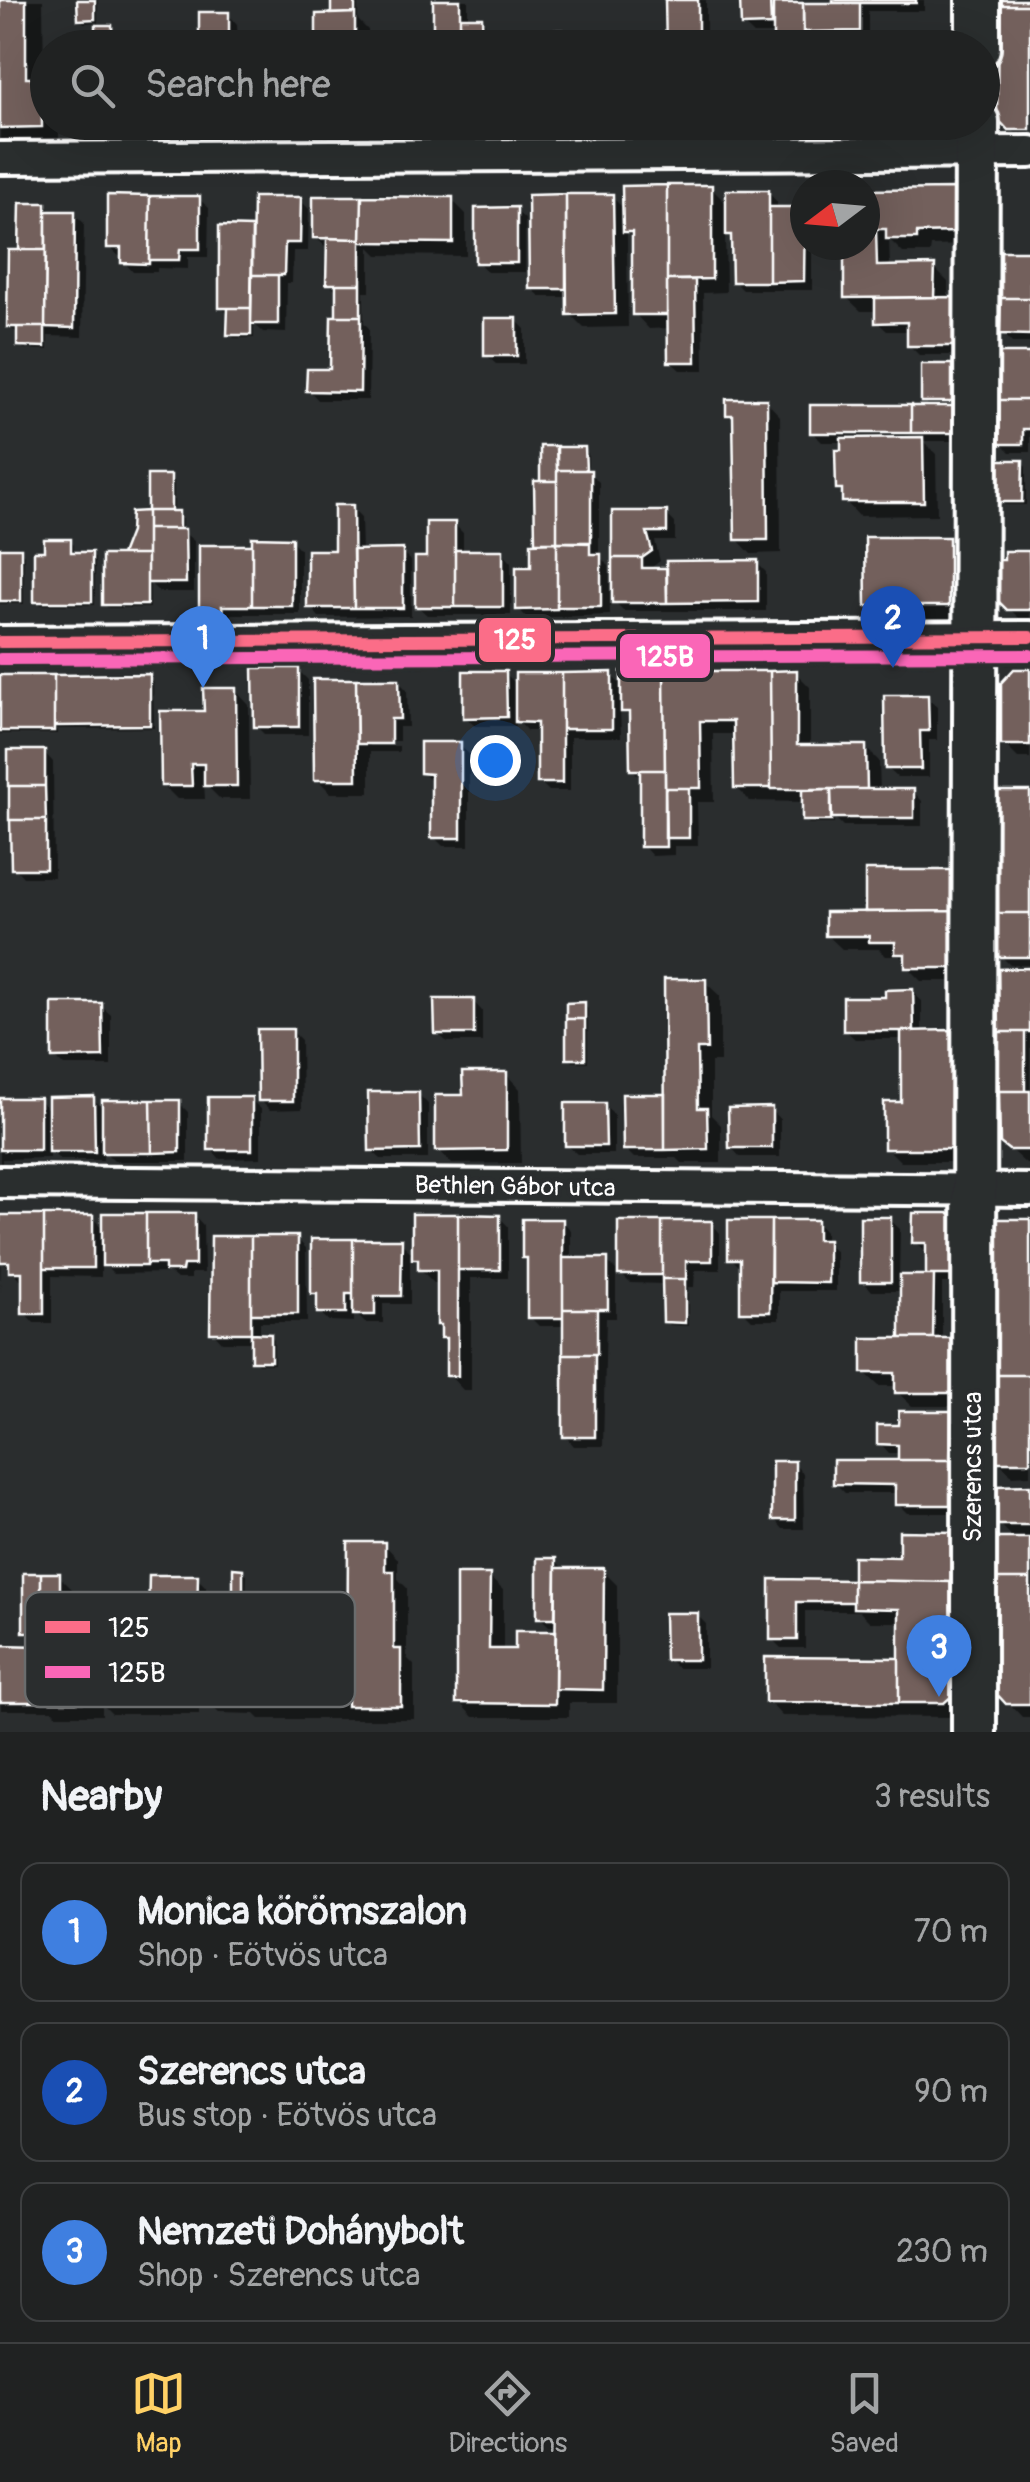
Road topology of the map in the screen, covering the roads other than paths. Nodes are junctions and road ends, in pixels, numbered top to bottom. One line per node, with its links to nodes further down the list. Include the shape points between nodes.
1 (978, 0): 2 (street)
2 (978, 30)
3 (880, 140): 7 (street)
4 (978, 140): 8 (street, Szerencs utca)
5 (985, 140): 6 (street)
6 (1030, 152)
7 (0, 158)
8 (977, 636): 9 (street); 10 (street); 12 (street, Szerencs utca)
9 (1030, 636)
10 (0, 642)
11 (0, 1182): 12 (street, Bethlen Gábor utca)
12 (972, 1190): 13 (street, Bethlen Gábor utca); 14 (street, Szerencs utca)
13 (1030, 1190)
14 (974, 1732)

